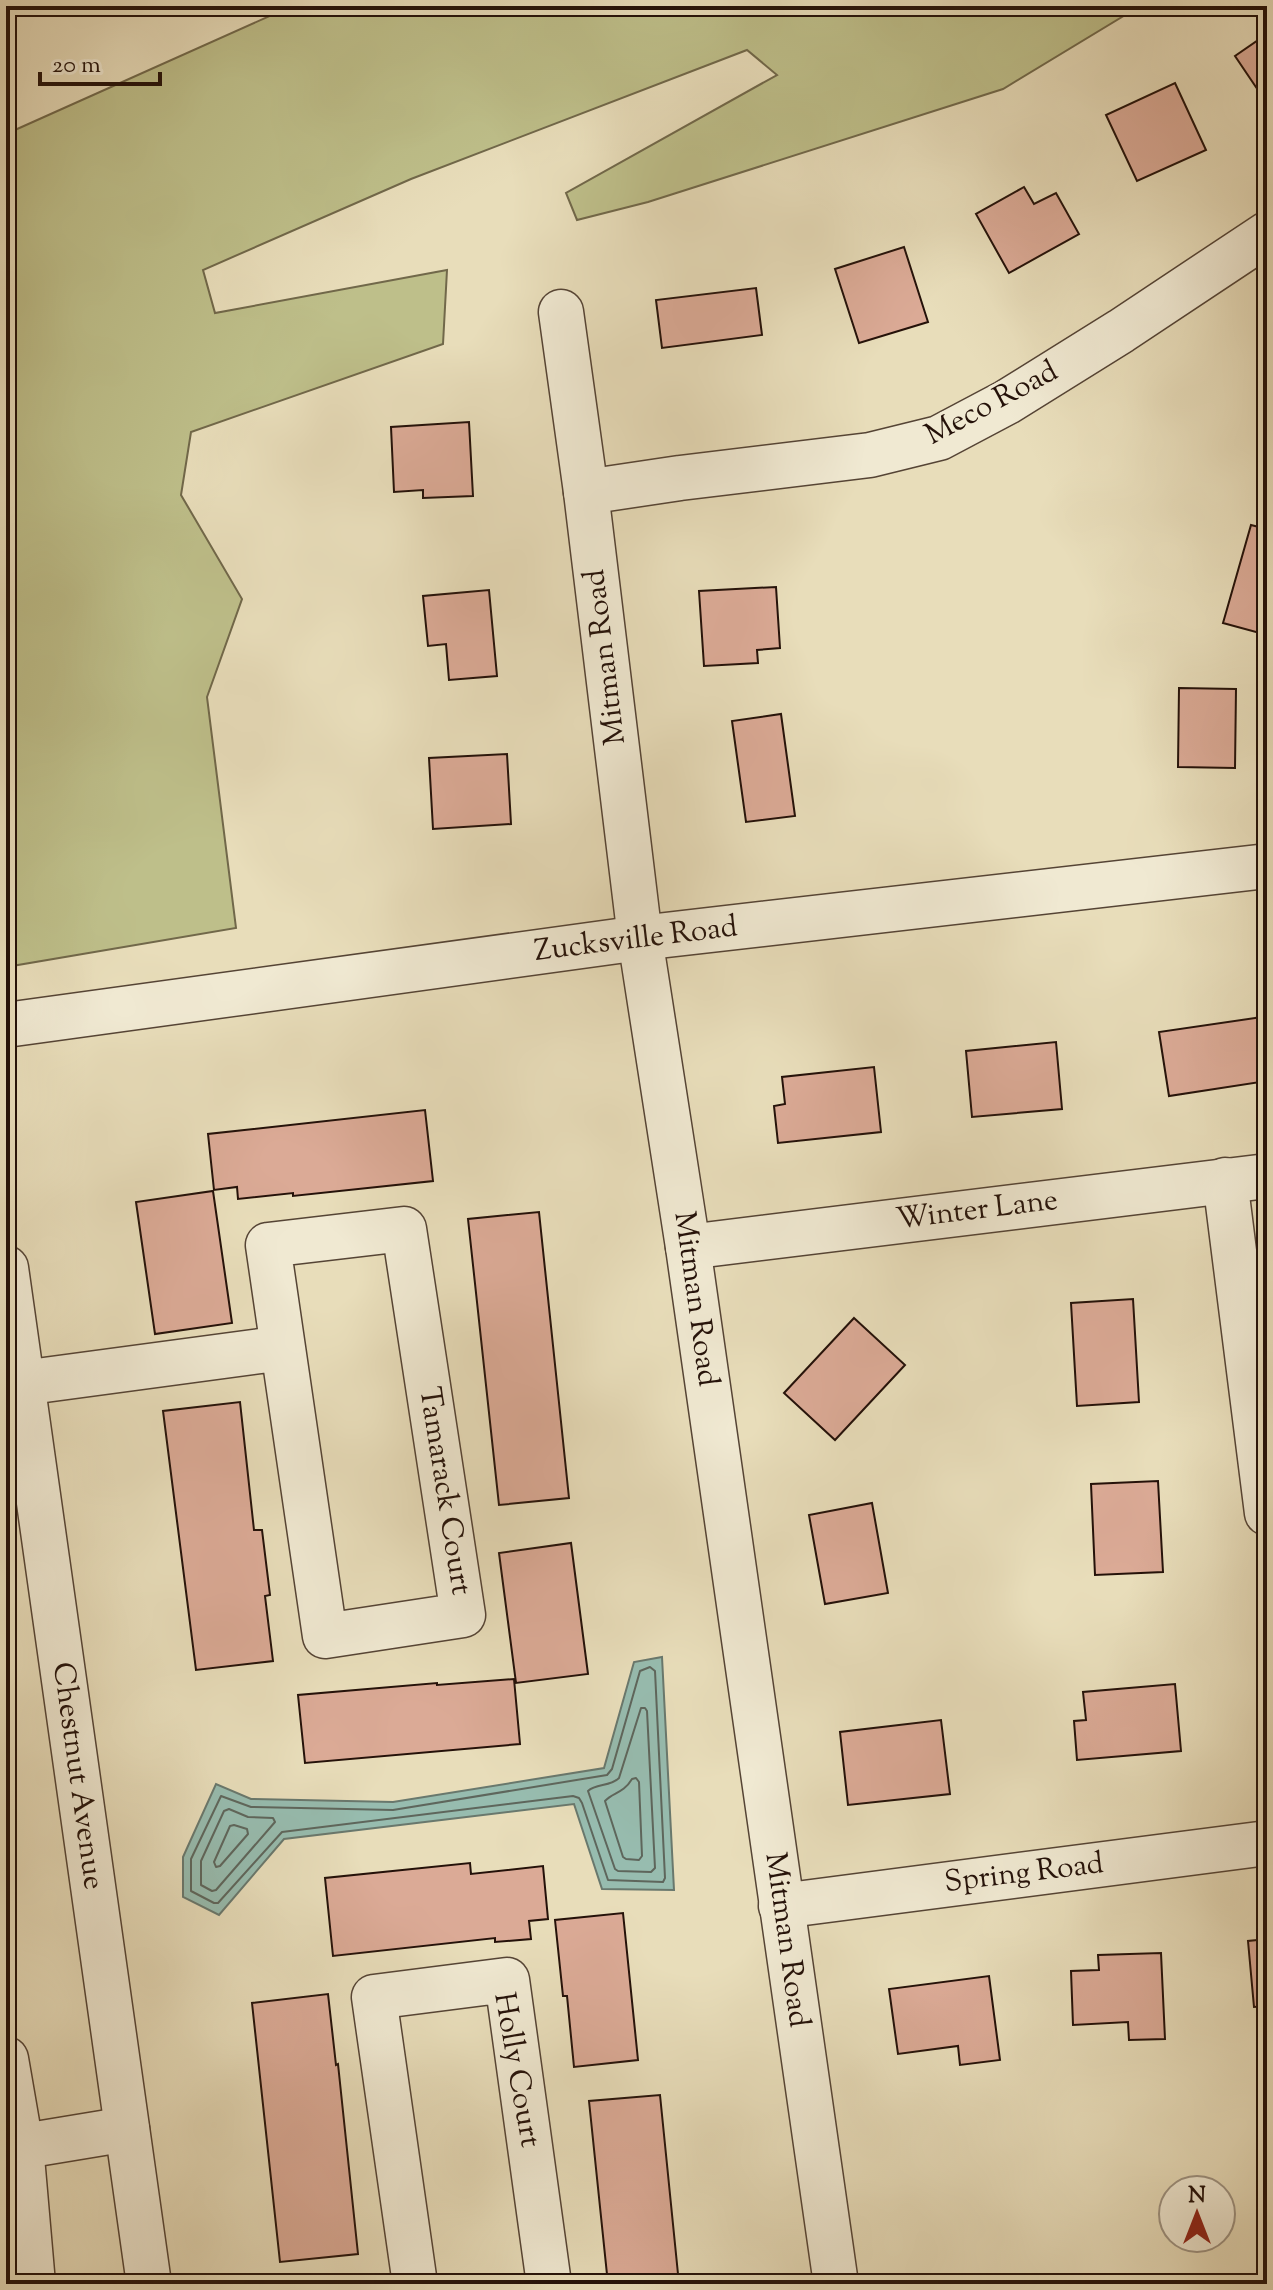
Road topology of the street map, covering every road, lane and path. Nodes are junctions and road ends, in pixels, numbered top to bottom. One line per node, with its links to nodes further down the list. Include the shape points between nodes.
1 (1267, 234): 3 (street, Meco Road, via 1109,339 939,438 870,455)
2 (561, 312): 3 (street, Mitman Road)
3 (586, 492): 5 (street, Mitman Road)
4 (1267, 866): 5 (street, Zucksville Road)
5 (640, 938): 6 (street, Zucksville Road); 8 (street, Mitman Road)
6 (6, 1025)
7 (1246, 1178): 8 (street, Winter Lane); 12 (street)
8 (688, 1247): 14 (street, Mitman Road)
9 (6, 1268): 11 (street, Chestnut Avenue)
10 (283, 1348): 10 (street, Tamarack Court, via 268,1245 404,1229 463,1615 325,1636); 11 (street)
11 (16, 1367): 16 (street, Chestnut Avenue)
12 (1267, 1513)
13 (1267, 1843): 14 (street, Spring Road)
14 (781, 1906): 22 (street, Mitman Road)
15 (6, 2059): 17 (street)
16 (127, 2129): 17 (street); 20 (street, Chestnut Avenue)
17 (13, 2148): 19 (street)
18 (408, 2283): 21 (street, Holly Court, via 374,1997 507,1980)
19 (33, 2284)
20 (149, 2284)
21 (549, 2284)
22 (836, 2284)

